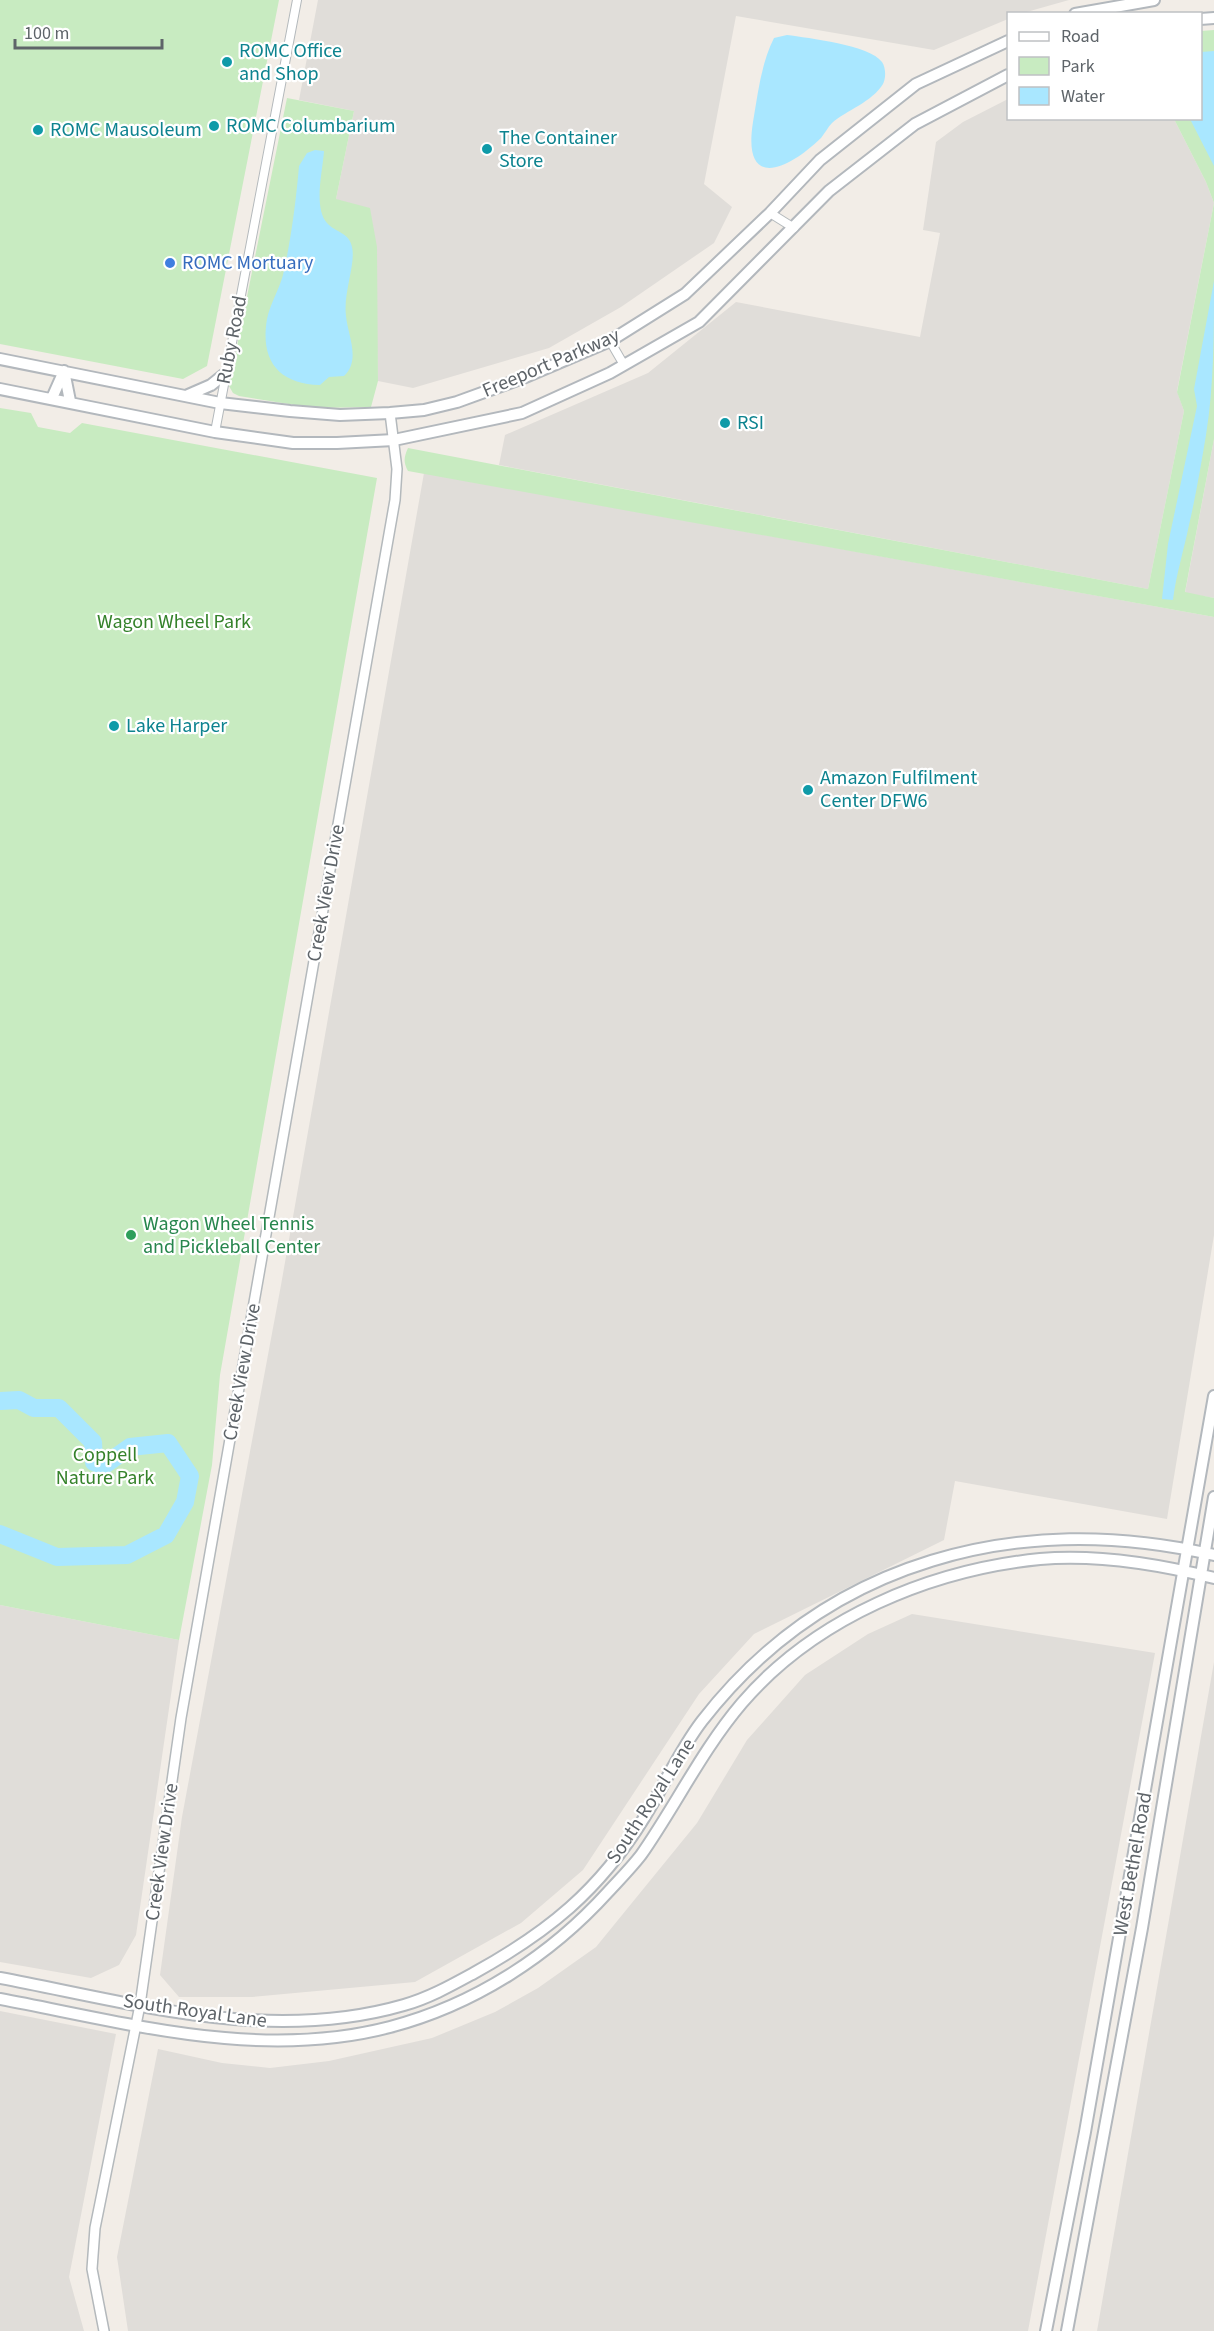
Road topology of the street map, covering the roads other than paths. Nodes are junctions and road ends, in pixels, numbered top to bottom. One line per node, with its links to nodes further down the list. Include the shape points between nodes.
1 (297, 0): 12 (street, Ruby Road)
2 (1154, 0): 3 (main road)
3 (1080, 12)
4 (1007, 41): 6 (main road, Freeport Parkway, via 916,84 820,160)
5 (1007, 76): 7 (main road, Freeport Parkway, via 915,123 829,191)
6 (770, 213): 7 (street); 8 (main road, Freeport Parkway, via 685,294)
7 (794, 228): 10 (main road, Freeport Parkway, via 699,322)
8 (610, 341): 10 (street); 18 (main road, Freeport Parkway, via 457,402)
9 (0, 359): 11 (main road, Freeport Parkway)
10 (624, 364): 20 (main road, Freeport Parkway, via 522,413)
11 (64, 371): 14 (main road, Freeport Parkway); 15 (main road); 16 (main road)
12 (226, 373): 14 (main road, via 199,392); 17 (street, Ruby Road)
13 (0, 389): 15 (main road, Freeport Parkway)
14 (185, 396): 17 (main road, Freeport Parkway)
15 (52, 398): 16 (main road, Freeport Parkway)
16 (70, 401): 19 (main road, Freeport Parkway)
17 (220, 403): 18 (main road, Freeport Parkway, via 340,415); 19 (street, Ruby Road)
18 (390, 413): 20 (street, Creek View Drive)
19 (215, 432): 20 (main road, Freeport Parkway, via 293,443)
20 (394, 440): 36 (street, Creek View Drive, via 395,501 185,1695)
21 (1214, 1396): 23 (main road, West Bethel Road)
22 (1214, 1497): 24 (main road, West Bethel Road)
23 (1188, 1549): 24 (main road, South Royal Lane); 25 (main road, West Bethel Road); 28 (main road, South Royal Lane, via 1076,1538 1035,1539 952,1553)
24 (1209, 1554): 26 (main road, West Bethel Road)
25 (1184, 1572): 26 (main road, South Royal Lane); 29 (main road, South Royal Lane, via 1119,1561 1042,1559 952,1575); 32 (main road, West Bethel Road)
26 (1200, 1575): 27 (main road, South Royal Lane); 33 (main road, West Bethel Road)
27 (1214, 1578)
28 (877, 1581): 29 (main road); 30 (main road, South Royal Lane, via 792,1631 727,1691)
29 (887, 1600): 31 (main road, South Royal Lane, via 832,1627 787,1660 744,1700)
30 (683, 1748): 31 (main road); 37 (main road, South Royal Lane, via 642,1821 604,1874 575,1904 510,1953 430,1996)
31 (700, 1758): 38 (main road, South Royal Lane, via 638,1858 571,1930 527,1964 459,2001)
32 (1122, 1923): 33 (main road); 40 (main road, West Bethel Road)
33 (1142, 1928): 41 (main road, West Bethel Road)
34 (0, 1978): 36 (main road, South Royal Lane)
35 (0, 1999): 39 (main road, South Royal Lane)
36 (140, 2005): 37 (main road, South Royal Lane, via 236,2020 281,2022 335,2019); 39 (street, Creek View Drive)
37 (401, 2006): 38 (main road)
38 (405, 2022): 39 (main road, South Royal Lane, via 340,2036 259,2042)
39 (136, 2024): 42 (street, Creek View Drive, via 95,2228 93,2269)
40 (1093, 2082): 41 (main road); 43 (main road, West Bethel Road)
41 (1112, 2086): 44 (main road, West Bethel Road)
42 (104, 2331)
43 (1046, 2331)
44 (1067, 2331)

